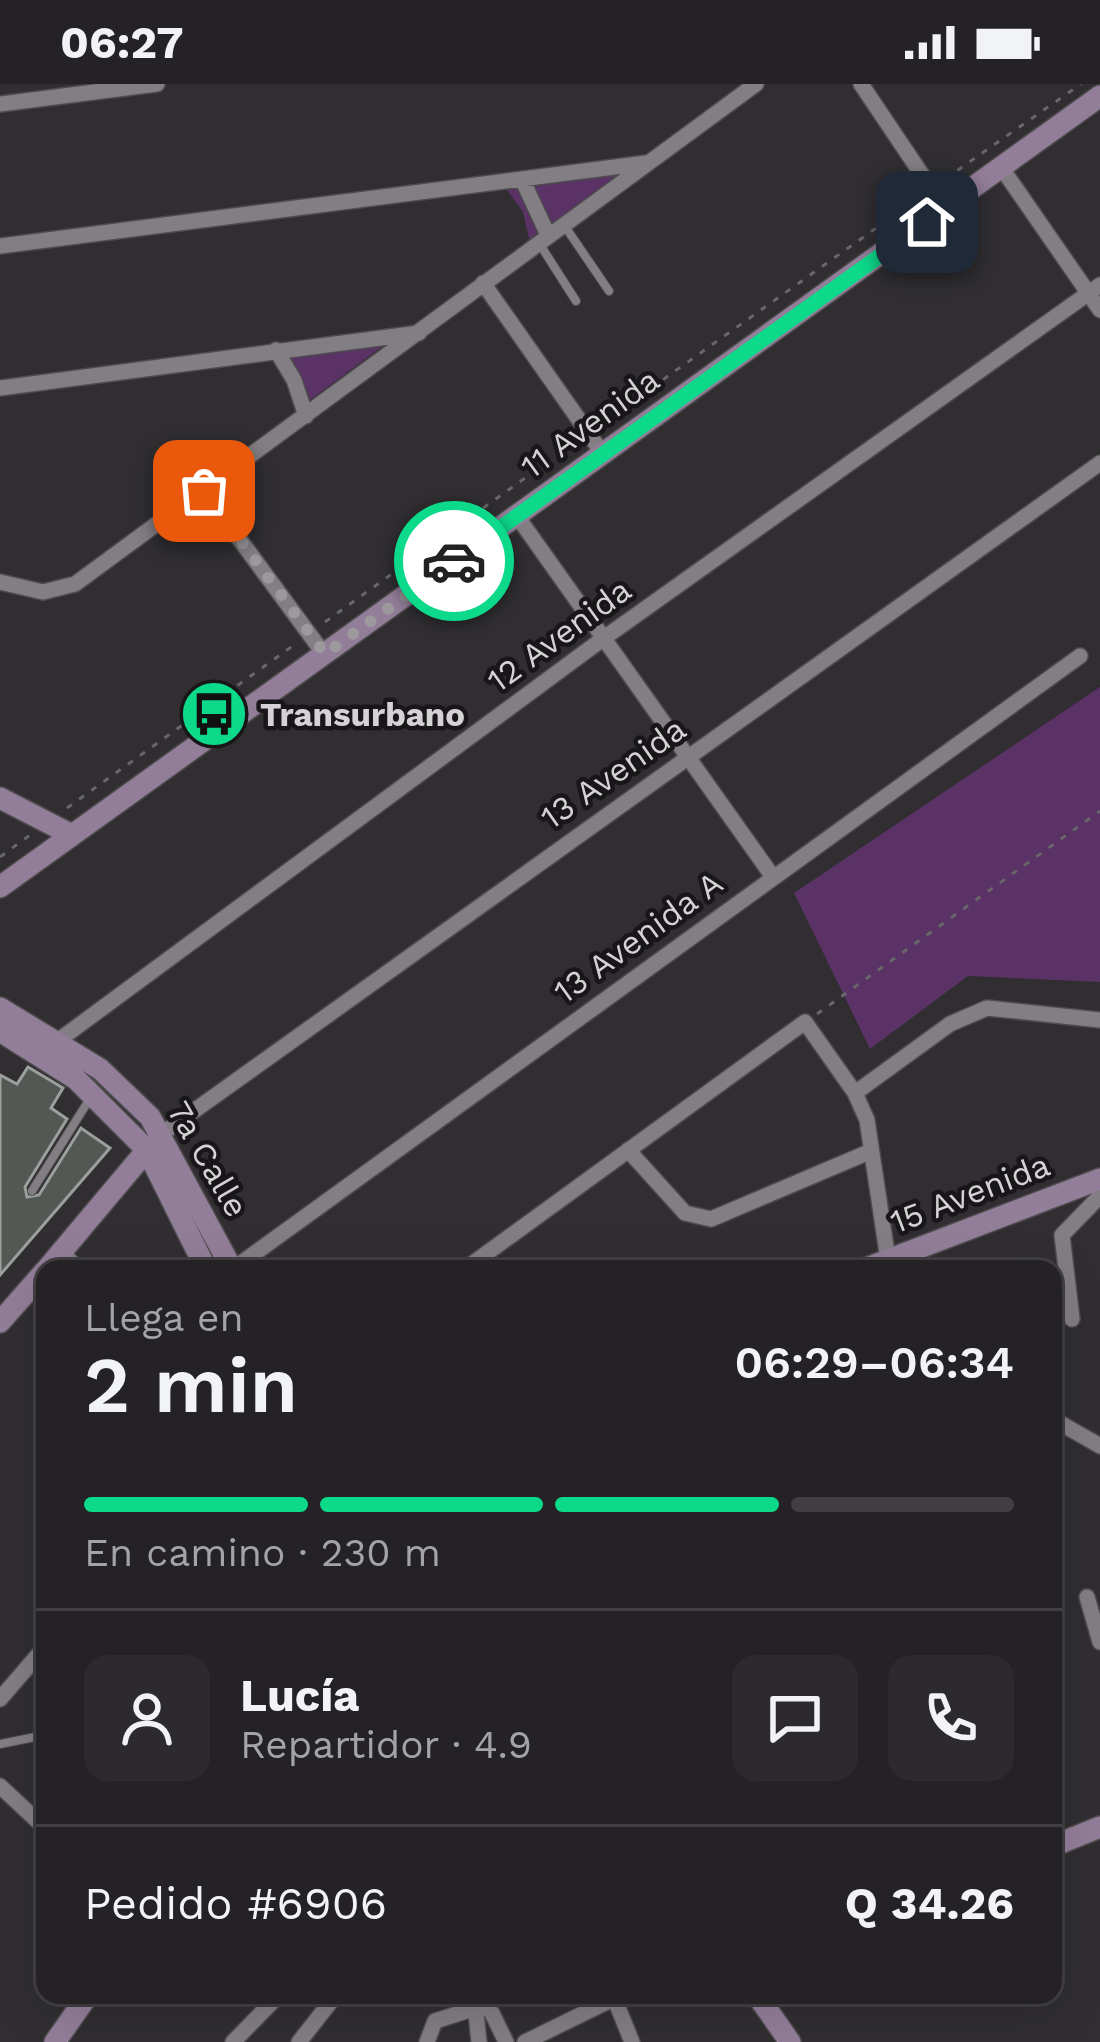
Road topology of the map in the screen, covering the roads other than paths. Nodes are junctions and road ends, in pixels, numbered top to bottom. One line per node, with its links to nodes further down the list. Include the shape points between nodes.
1 (157, 84): 5 (street)
2 (756, 84): 6 (street)
3 (861, 84): 9 (street)
4 (1100, 96): 7 (street, 11 Avenida)
5 (0, 104)
6 (647, 163): 8 (street); 10 (street)
7 (1001, 167): 9 (street, 11 Avenida); 14 (street)
8 (522, 179): 11 (street); 12 (street)
9 (945, 208): 22 (street, 11 Avenida)
10 (563, 224): 11 (street); 15 (lane)
11 (543, 238): 13 (street); 16 (lane)
12 (0, 246)
13 (483, 284): 18 (street); 22 (street)
14 (1094, 289): 17 (street); 27 (street, 12 Avenida)
15 (609, 291)
16 (576, 301)
17 (1100, 310)
18 (420, 333): 19 (street); 21 (street)
19 (276, 350): 20 (street); 21 (street)
20 (0, 388)
21 (307, 416): 24 (street)
22 (603, 454): 25 (street, 11 Avenida)
23 (1100, 463): 30 (street, 13 Avenida)
24 (204, 491): 26 (street, via 75,584 43,592); 28 (street)
25 (517, 516): 27 (street); 28 (street, 11 Avenida)
26 (0, 582)
27 (604, 638): 30 (street); 38 (street, 12 Avenida)
28 (325, 654): 32 (street, 11 Avenida)
29 (1080, 656): 33 (street, 13 Avenida A)
30 (689, 760): 33 (street); 41 (street, 13 Avenida)
31 (0, 799): 32 (street)
32 (72, 835): 34 (street, 11 Avenida)
33 (773, 877): 52 (street, 13 Avenida A)
34 (0, 887)
35 (0, 1008): 38 (street, 7a Calle)
36 (1100, 1020): 39 (street, via 987,1008 950,1024)
37 (0, 1031): 40 (street, 7a Calle)
38 (59, 1040): 41 (street, 7a Calle, via 118,1084)
39 (855, 1093): 42 (street, via 806,1022); 43 (street)
40 (94, 1095): 41 (street, 7a Calle); 45 (lane)
41 (155, 1141): 47 (street, 13 Avenida); 50 (street, 7a Calle); 51 (street, 7a Calle)
42 (628, 1150): 43 (street, via 676,1207 711,1219); 53 (street)
43 (868, 1152): 54 (street)
44 (1100, 1180): 54 (street, 15 Avenida)
45 (32, 1191)
46 (1100, 1196): 56 (street, via 1062,1235)
47 (64, 1250): 48 (street, 13 Avenida); 49 (lane)
48 (55, 1260)
49 (75, 1260)
50 (202, 1260)
51 (227, 1260)
52 (244, 1260)
53 (477, 1260)
54 (888, 1260)
55 (36, 1281): 57 (street, 13 Avenida)
56 (1072, 1319)
57 (0, 1322)
58 (1062, 1424): 59 (street)
59 (1100, 1446)
60 (1087, 1597): 61 (street)
61 (1100, 1642)
62 (36, 1657): 63 (street)
63 (0, 1700)
64 (36, 1738): 65 (lane)
65 (0, 1744)
66 (0, 1786): 67 (street)
67 (36, 1820)
68 (1100, 1827): 69 (street)
69 (1062, 1842)
70 (82, 2004): 80 (street)
71 (270, 2004): 81 (street)
72 (329, 2004): 82 (street)
73 (470, 2004): 79 (street)
74 (475, 2004): 83 (street)
75 (480, 2004): 84 (street)
76 (599, 2004): 85 (street)
77 (617, 2004): 86 (street)
78 (763, 2004): 87 (street)
79 (429, 2034)
80 (55, 2042)
81 (233, 2042)
82 (299, 2042)
83 (479, 2042)
84 (506, 2042)
85 (525, 2042)
86 (632, 2042)
87 (790, 2042)

